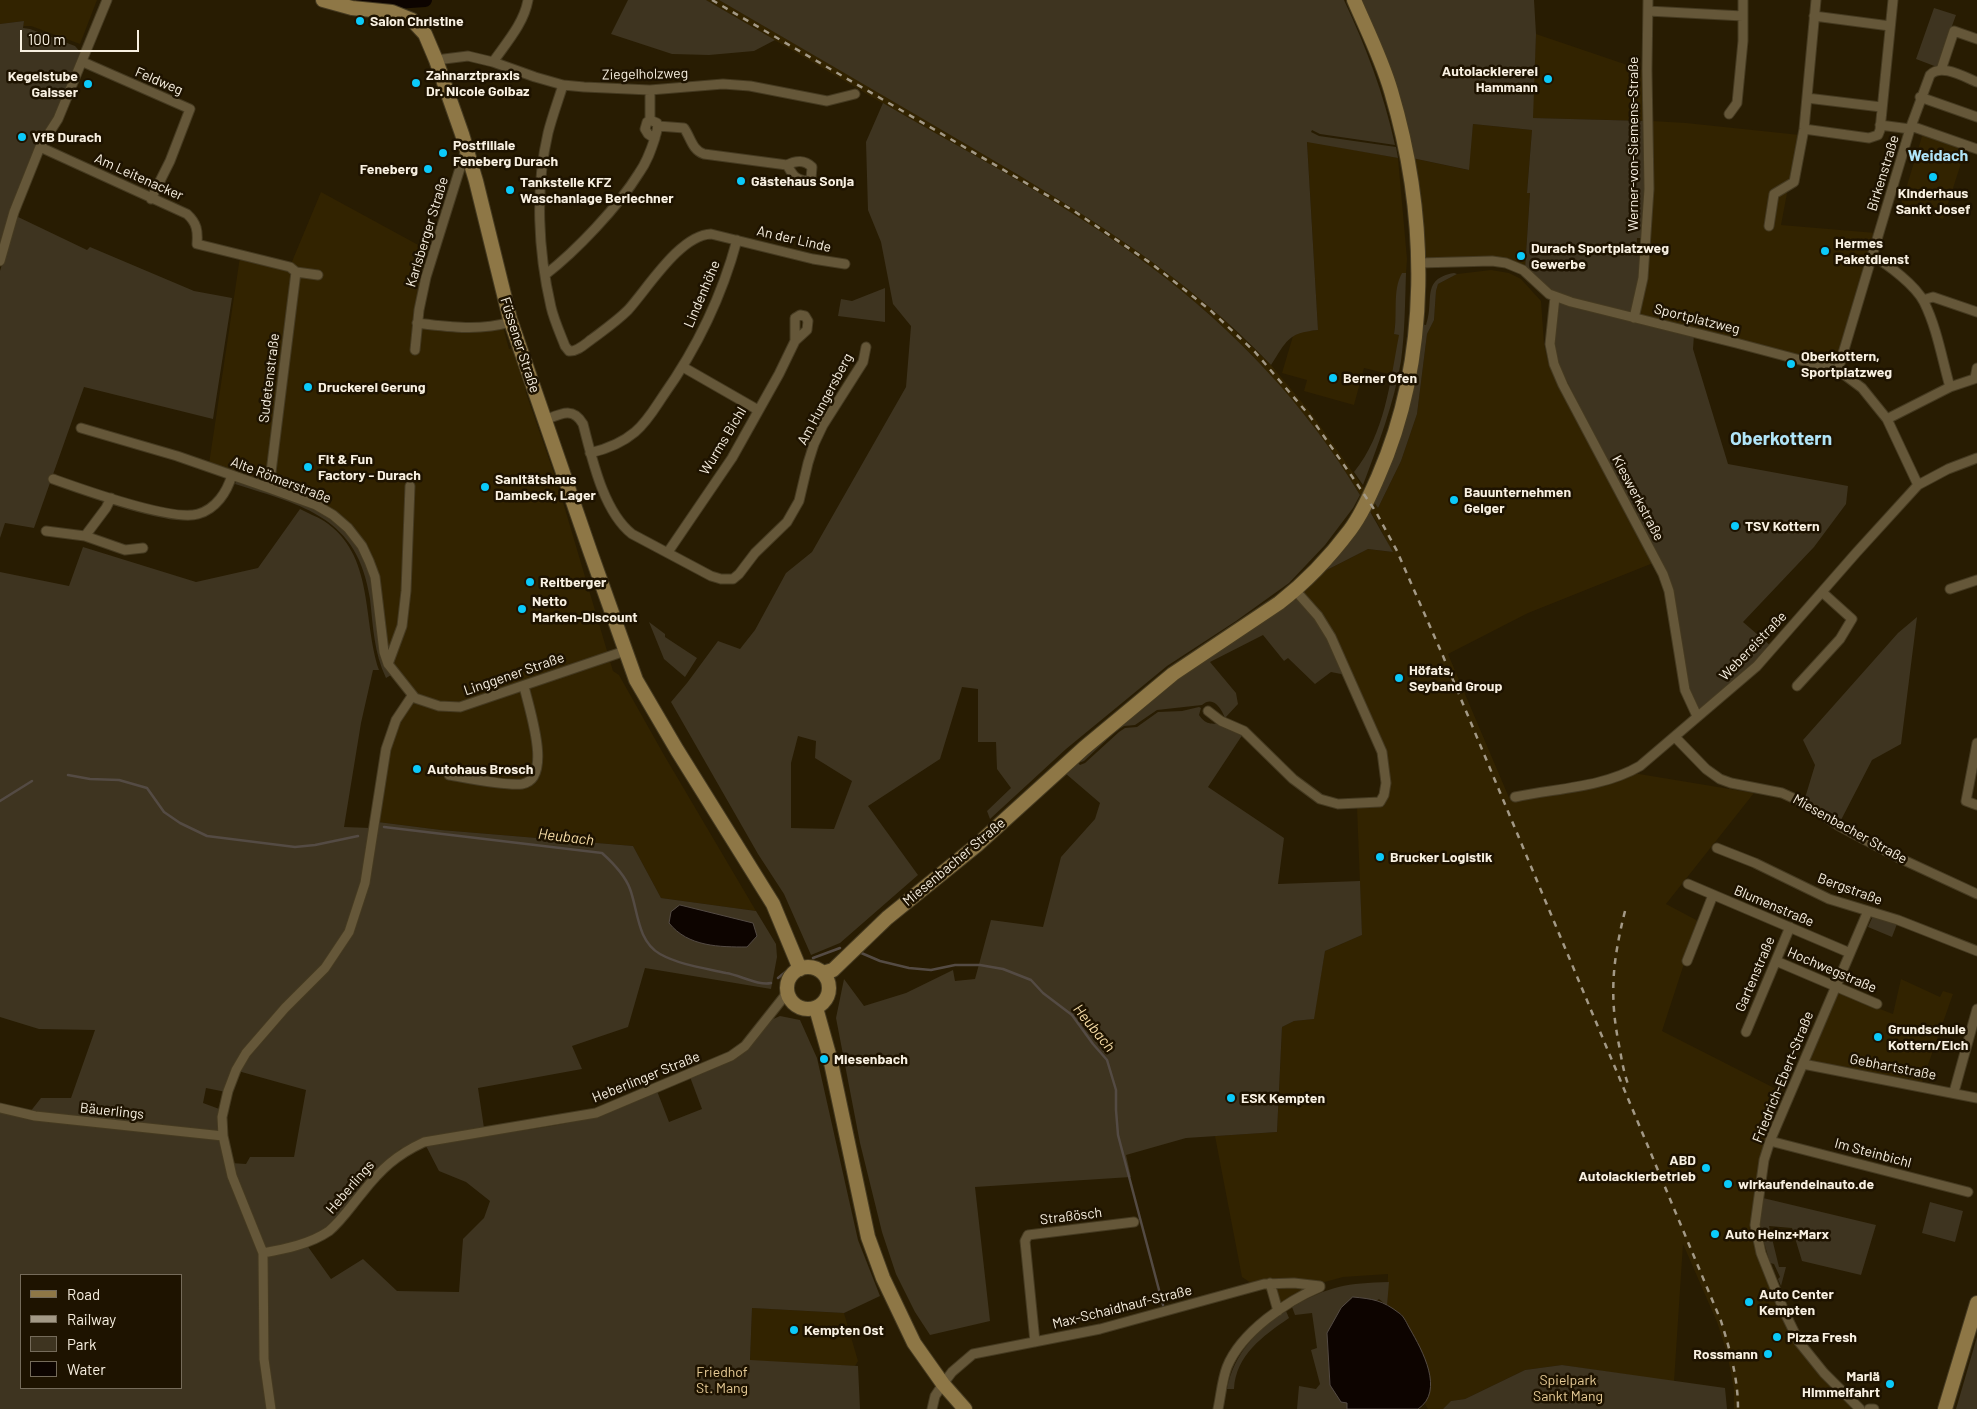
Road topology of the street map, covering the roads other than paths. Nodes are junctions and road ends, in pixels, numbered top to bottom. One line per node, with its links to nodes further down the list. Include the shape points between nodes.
1 (107, 0): 15 (street)
2 (324, 0): 14 (main road, Füssener Straße, via 352,8 392,12 412,20 425,34)
3 (528, 0): 16 (street, via 522,20)
4 (1354, 0): 42 (main road, Miesenbacher Straße, via 1381,60 1397,113 1408,158)
5 (1648, 0): 9 (street, Werner-von-Siemens-Straße)
6 (1743, 0): 10 (street)
7 (1816, 0): 11 (street)
8 (1893, 0): 12 (street)
9 (1648, 11): 10 (street); 50 (street, Werner-von-Siemens-Straße, via 1649,188 1643,278)
10 (1743, 16): 25 (street, via 1737,103)
11 (1814, 16): 12 (street); 23 (street)
12 (1890, 26): 24 (street)
13 (1977, 39): 17 (street, Birkenstraße, via 1954,31)
14 (436, 60): 16 (street, Ziegelholzweg, via 468,56); 34 (main road, Füssener Straße)
15 (82, 62): 33 (street, via 58,120); 37 (street, Feldweg, via 190,109)
16 (494, 62): 19 (street, Ziegelholzweg)
17 (1937, 71): 18 (street); 22 (street, Birkenstraße)
18 (1977, 82)
19 (563, 86): 20 (street, Ziegelholzweg); 46 (street, via 548,132 540,178 539,224)
20 (650, 90): 21 (street, Ziegelholzweg, via 724,84 827,101); 27 (street)
21 (856, 94)
22 (1920, 97): 26 (street); 30 (street, Birkenstraße)
23 (1807, 98): 24 (street); 31 (street)
24 (1882, 107): 28 (street)
25 (1729, 114)
26 (1977, 117)
27 (650, 120): 29 (street); 32 (street, via 645,129)
28 (1880, 125): 30 (street); 31 (street, via 1878,135 1869,138)
29 (658, 126): 32 (street); 36 (street, via 684,128 694,147 704,154)
30 (1911, 127): 35 (street); 40 (street, Birkenstraße)
31 (1804, 129): 38 (street, via 1794,182 1774,194)
32 (654, 138): 46 (street, via 640,173 563,261)
33 (40, 147): 37 (street, Am Leitenacker); 41 (street, via 14,212)
34 (466, 148): 51 (main road, Füssener Straße); 52 (street, Karlsberger Straße, via 426,276)
35 (1977, 149)
36 (787, 165)
37 (151, 199): 44 (street, Am Leitenacker, via 194,220 197,244 290,267)
38 (1770, 226)
39 (737, 240): 43 (street, An der Linde); 46 (street, via 712,234 698,236 668,260 614,323 573,351 565,346 551,308); 56 (street, Lindenhöhe, via 728,275)
40 (1872, 256): 48 (street, via 1884,262); 58 (street, Birkenstraße)
41 (0, 261)
42 (1419, 263): 47 (street, Sportplatzweg, via 1506,263 1523,270); 79 (main road, Miesenbacher Straße, via 1416,322 1407,389 1386,457 1350,530)
43 (845, 264)
44 (296, 272): 45 (street); 71 (street, Sudetenstraße)
45 (318, 275)
46 (545, 275)
47 (1555, 297): 50 (street, Sportplatzweg); 87 (street, Kieswerkstraße, via 1550,344 1554,364 1663,574 1669,591 1685,690)
48 (1923, 300): 49 (street, via 1933,297); 60 (street)
49 (1977, 312)
50 (1634, 318): 58 (street, Sportplatzweg)
51 (511, 322): 52 (street, via 467,329); 63 (main road, Füssener Straße)
52 (417, 324): 55 (street, Karlsberger Straße)
53 (795, 341): 61 (street, Wurms Bichl)
54 (866, 347): 76 (street, Am Hungersberg, via 863,362 814,444 799,501 787,522 755,553 740,574 733,579 711,576)
55 (415, 350)
56 (683, 367): 61 (street); 65 (street, Lindenhöhe, via 636,431 617,444)
57 (1977, 368): 59 (street)
58 (1838, 370): 62 (street, Sportplatzweg, via 1862,388)
59 (1976, 378): 60 (street)
60 (1950, 387): 62 (street)
61 (758, 410): 76 (street, Wurms Bichl, via 732,458)
62 (1886, 419): 69 (street, Sportplatzweg)
63 (545, 420): 65 (street, Am Hungersberg, via 565,413 579,416); 81 (main road, Füssener Straße)
64 (81, 428): 67 (street, Alte Römerstraße)
65 (590, 453): 76 (street, Am Hungersberg, via 617,519 632,534)
66 (1977, 458): 69 (street, Webereistraße)
67 (232, 475): 71 (street, Alte Römerstraße); 72 (street, via 227,490 200,514 174,515)
68 (53, 479): 72 (street)
69 (1918, 485): 80 (street, Webereistraße)
70 (410, 486): 82 (street, via 402,626)
71 (269, 488): 82 (street, Alte Römerstraße, via 316,505 333,515 362,546 375,577)
72 (110, 498): 74 (street)
73 (46, 531): 74 (street)
74 (85, 536): 75 (street, via 125,550)
75 (143, 548)
76 (668, 552)
77 (1977, 580): 78 (street)
78 (1950, 589)
79 (1295, 590): 86 (street, via 1331,637 1382,752 1386,783 1380,802 1338,804 1320,799 1244,731); 104 (main road, Miesenbacher Straße, via 1173,674 1084,748 977,845 887,918 833,970)
80 (1822, 592): 84 (street, via 1852,619 1840,639); 87 (street, Webereistraße, via 1757,666)
81 (626, 651): 83 (street, Linggener Straße); 103 (main road, Füssener Straße, via 636,680 773,904)
82 (388, 664): 85 (street, Alte Römerstraße)
83 (524, 686): 85 (street, Linggener Straße, via 460,707 439,706); 90 (street, via 538,744 534,777 516,784)
84 (1798, 686)
85 (412, 696): 116 (street, via 396,720 388,740 365,883 349,932 325,968 246,1053 228,1091 222,1117)
86 (1208, 711)
87 (1697, 716): 88 (street, Webereistraße)
88 (1675, 737): 91 (street, Webereistraße, via 1626,775); 95 (street, Miesenbacher Straße, via 1720,779 1782,793 1897,857)
89 (1977, 743): 92 (street, via 1966,801)
90 (449, 775)
91 (1515, 797)
92 (1977, 806)
93 (1717, 848): 97 (street, Bergstraße, via 1829,899)
94 (1688, 884): 96 (street, Blumenstraße)
95 (1977, 894)
96 (1713, 895): 98 (street, Blumenstraße); 101 (street)
97 (1868, 911): 99 (street, Bergstraße); 100 (street, Friedrich-Ebert-Straße)
98 (1790, 927): 100 (street, Blumenstraße); 102 (street, Gartenstraße)
99 (1977, 951)
100 (1850, 953): 105 (street, Friedrich-Ebert-Straße)
101 (1687, 961)
102 (1776, 961): 105 (street, Hochwegstraße); 110 (street, Gartenstraße)
103 (800, 969): 104 (main road, via 812,968); 106 (main road, via 792,974)
104 (823, 973): 108 (main road, via 828,982 828,993)
105 (1835, 987): 107 (street, Hochwegstraße); 111 (street, Friedrich-Ebert-Straße)
106 (787, 993): 108 (main road, via 793,1003 803,1008); 115 (street, Heberlinger Straße, via 745,1046 713,1065 596,1113)
107 (1877, 1004)
108 (816, 1008): 125 (main road, via 868,1237 883,1278 913,1341)
109 (1977, 1009): 112 (street)
110 (1746, 1032)
111 (1803, 1064): 112 (street, Gebhartstraße); 117 (street, Friedrich-Ebert-Straße)
112 (1954, 1092): 113 (street, Gebhartstraße)
113 (1977, 1098)
114 (0, 1108): 116 (street, Bäuerlings, via 36,1116)
115 (457, 1135): 120 (street, Heberlings, via 424,1142 401,1154 382,1169 342,1219 328,1231 314,1239)
116 (222, 1136): 120 (street, via 232,1176)
117 (1770, 1141): 118 (street, Im Steinbichl); 130 (street, Friedrich-Ebert-Straße, via 1754,1225 1761,1253 1800,1342 1824,1373)
118 (1968, 1192)
119 (1134, 1222): 124 (street, Straßösch, via 1028,1235 1025,1241)
120 (263, 1253): 127 (street, via 264,1359)
121 (1270, 1284): 123 (street); 123 (street, Max-Schaidhauf-Straße, via 1320,1286); 124 (street, Max-Schaidhauf-Straße, via 1100,1329)
122 (1977, 1304): 133 (main road)
123 (1278, 1311): 129 (street, via 1239,1346 1228,1366)
124 (1035, 1342): 125 (street, Max-Schaidhauf-Straße, via 973,1354 952,1372)
125 (945, 1387): 126 (main road); 128 (street, via 935,1396)
126 (963, 1407)
127 (271, 1409)
128 (932, 1409)
129 (1218, 1409)
130 (1860, 1409)
131 (1870, 1409): 132 (street)
132 (1874, 1409)
133 (1945, 1409)

